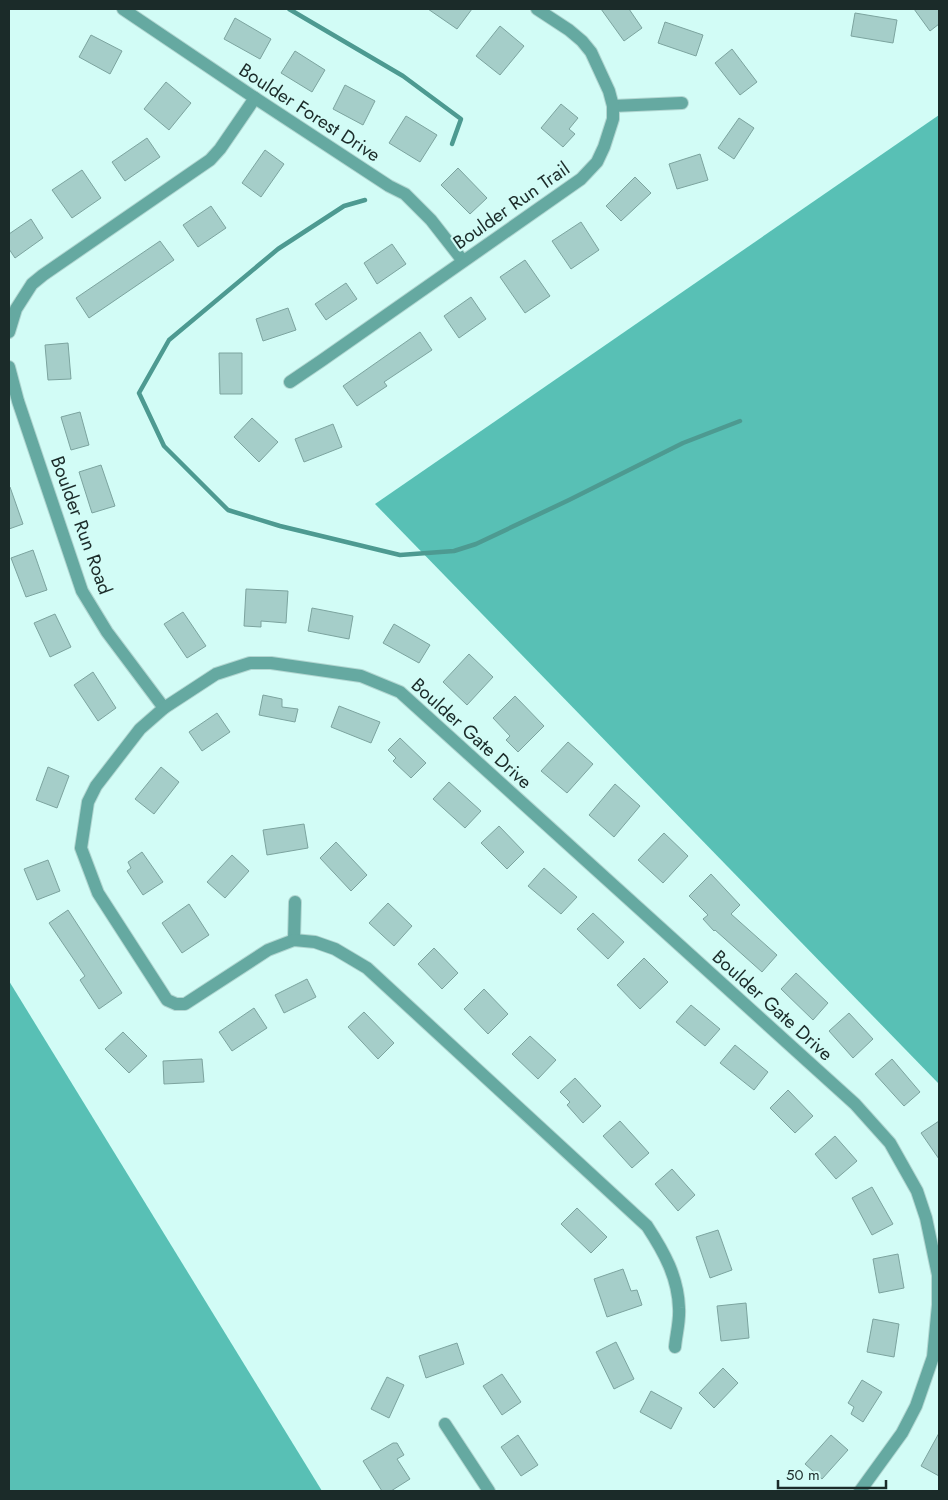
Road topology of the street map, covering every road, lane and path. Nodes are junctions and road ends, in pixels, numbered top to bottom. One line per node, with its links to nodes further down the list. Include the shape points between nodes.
1 (122, 9): 3 (street, Boulder Forest Drive)
2 (537, 9): 5 (street, Boulder Run Trail, via 569,30 591,52)
3 (255, 98): 6 (street, Boulder Forest Drive, via 405,194 436,225); 7 (street, via 210,160 32,284 16,309)
4 (682, 103): 5 (street)
5 (613, 106): 6 (street, Boulder Run Trail, via 613,119 604,147 597,162 582,179)
6 (463, 261): 9 (street, Boulder Run Trail)
7 (9, 332)
8 (9, 367): 10 (street, Boulder Run Road, via 82,591 106,632)
9 (290, 382)
10 (164, 708): 12 (street, Boulder Gate Drive, via 140,729 96,786 88,802 81,848 98,893 175,1010 268,950); 16 (street, Boulder Gate Drive, via 216,674 250,663 362,676 400,692 855,1104 890,1143 917,1191 926,1218 938,1274 938,1305 933,1357 916,1406 902,1433)
11 (295, 902): 12 (street)
12 (294, 940): 13 (street, Boulder Gate Drive, via 315,942 335,949 367,968 647,1226 675,1276 679,1309)
13 (675, 1347)
14 (445, 1424): 15 (street)
15 (489, 1491)
16 (860, 1491)

